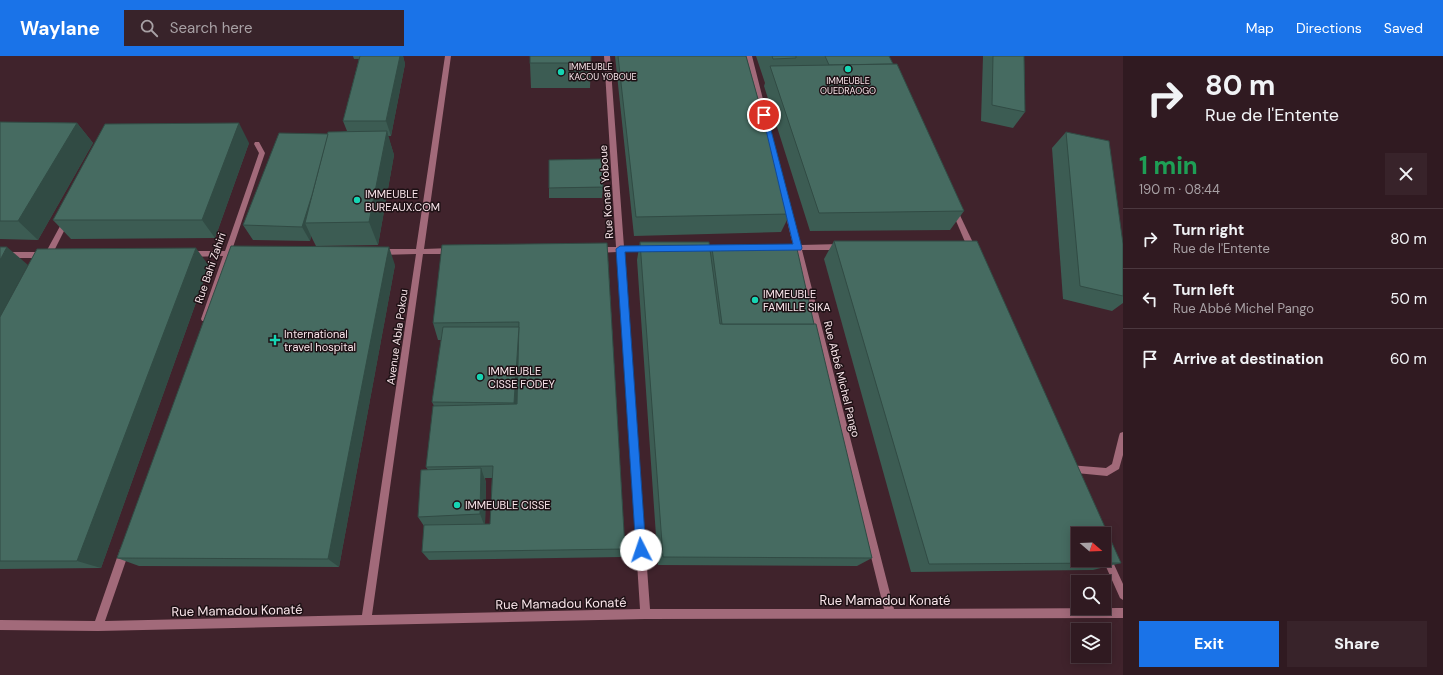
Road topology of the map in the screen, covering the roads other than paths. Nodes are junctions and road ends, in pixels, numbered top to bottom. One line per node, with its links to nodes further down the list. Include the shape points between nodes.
1 (448, 56): 13 (street, Avenue Abla Pokou)
2 (607, 56): 9 (street, Rue Konan Yoboue)
3 (749, 56): 8 (street, Rue Abbé Michel Pango)
4 (257, 144): 16 (street, Rue Bahi Zahiri, via 262,153)
5 (951, 202): 21 (street, via 966,246)
6 (69, 214): 20 (street)
7 (853, 247): 8 (street)
8 (798, 248): 11 (street); 31 (street, Rue Abbé Michel Pango)
9 (620, 249): 10 (street); 12 (street); 30 (street, Rue Konan Yoboue)
10 (659, 249)
11 (690, 249)
12 (590, 250)
13 (420, 251): 14 (street); 15 (street); 32 (street, Avenue Abla Pokou)
14 (459, 251)
15 (374, 252)
16 (227, 253): 17 (street); 18 (street); 23 (street, Rue Bahi Zahiri)
17 (250, 253)
18 (180, 254)
19 (0, 255): 20 (street)
20 (52, 255): 22 (street)
21 (976, 260)
22 (40, 268)
23 (201, 328)
24 (1123, 436): 25 (street, via 1116,466 1107,472)
25 (1068, 469)
26 (126, 544): 34 (street)
27 (1111, 567): 28 (street)
28 (1123, 595)
29 (1123, 612): 31 (street, Rue Mamadou Konaté)
30 (645, 614): 31 (street, Rue Mamadou Konaté); 32 (street, Rue Mamadou Konaté)
31 (890, 614)
32 (366, 620): 34 (street, Rue Mamadou Konaté)
33 (0, 625): 34 (street, Rue Mamadou Konaté)
34 (98, 626)

